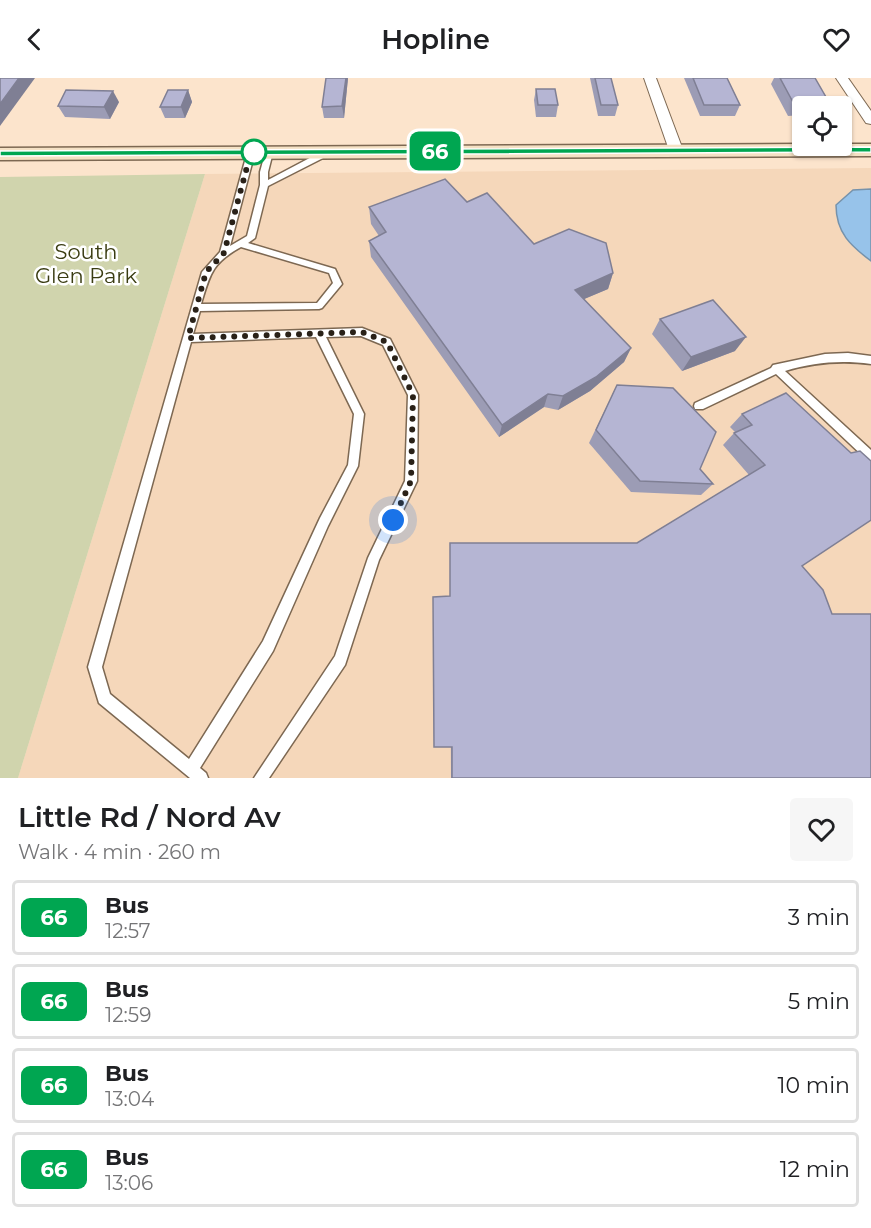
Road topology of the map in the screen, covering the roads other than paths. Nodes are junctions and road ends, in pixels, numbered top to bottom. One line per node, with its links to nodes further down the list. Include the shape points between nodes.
1 (650, 78): 4 (street)
2 (842, 78): 3 (street)
3 (871, 120)
4 (676, 150): 5 (street); 7 (street)
5 (871, 150)
6 (260, 152): 7 (street); 8 (street); 9 (lane); 11 (lane)
7 (330, 152): 9 (lane)
8 (0, 154)
9 (264, 185): 10 (lane, via 251,238)
10 (241, 244): 11 (lane); 12 (lane, via 332,271 338,284 319,306)
11 (224, 253): 12 (lane, via 206,272)
12 (196, 308): 14 (lane)
13 (319, 333): 14 (lane); 19 (lane, via 358,414 353,466 268,646); 20 (lane, via 362,332 387,342 413,395 411,481 374,558 340,660)
14 (188, 338): 19 (lane, via 95,667 104,698)
15 (871, 360): 16 (lane, via 824,357)
16 (776, 368): 17 (lane); 18 (lane)
17 (699, 406)
18 (871, 458)
19 (196, 774)
20 (261, 778)

